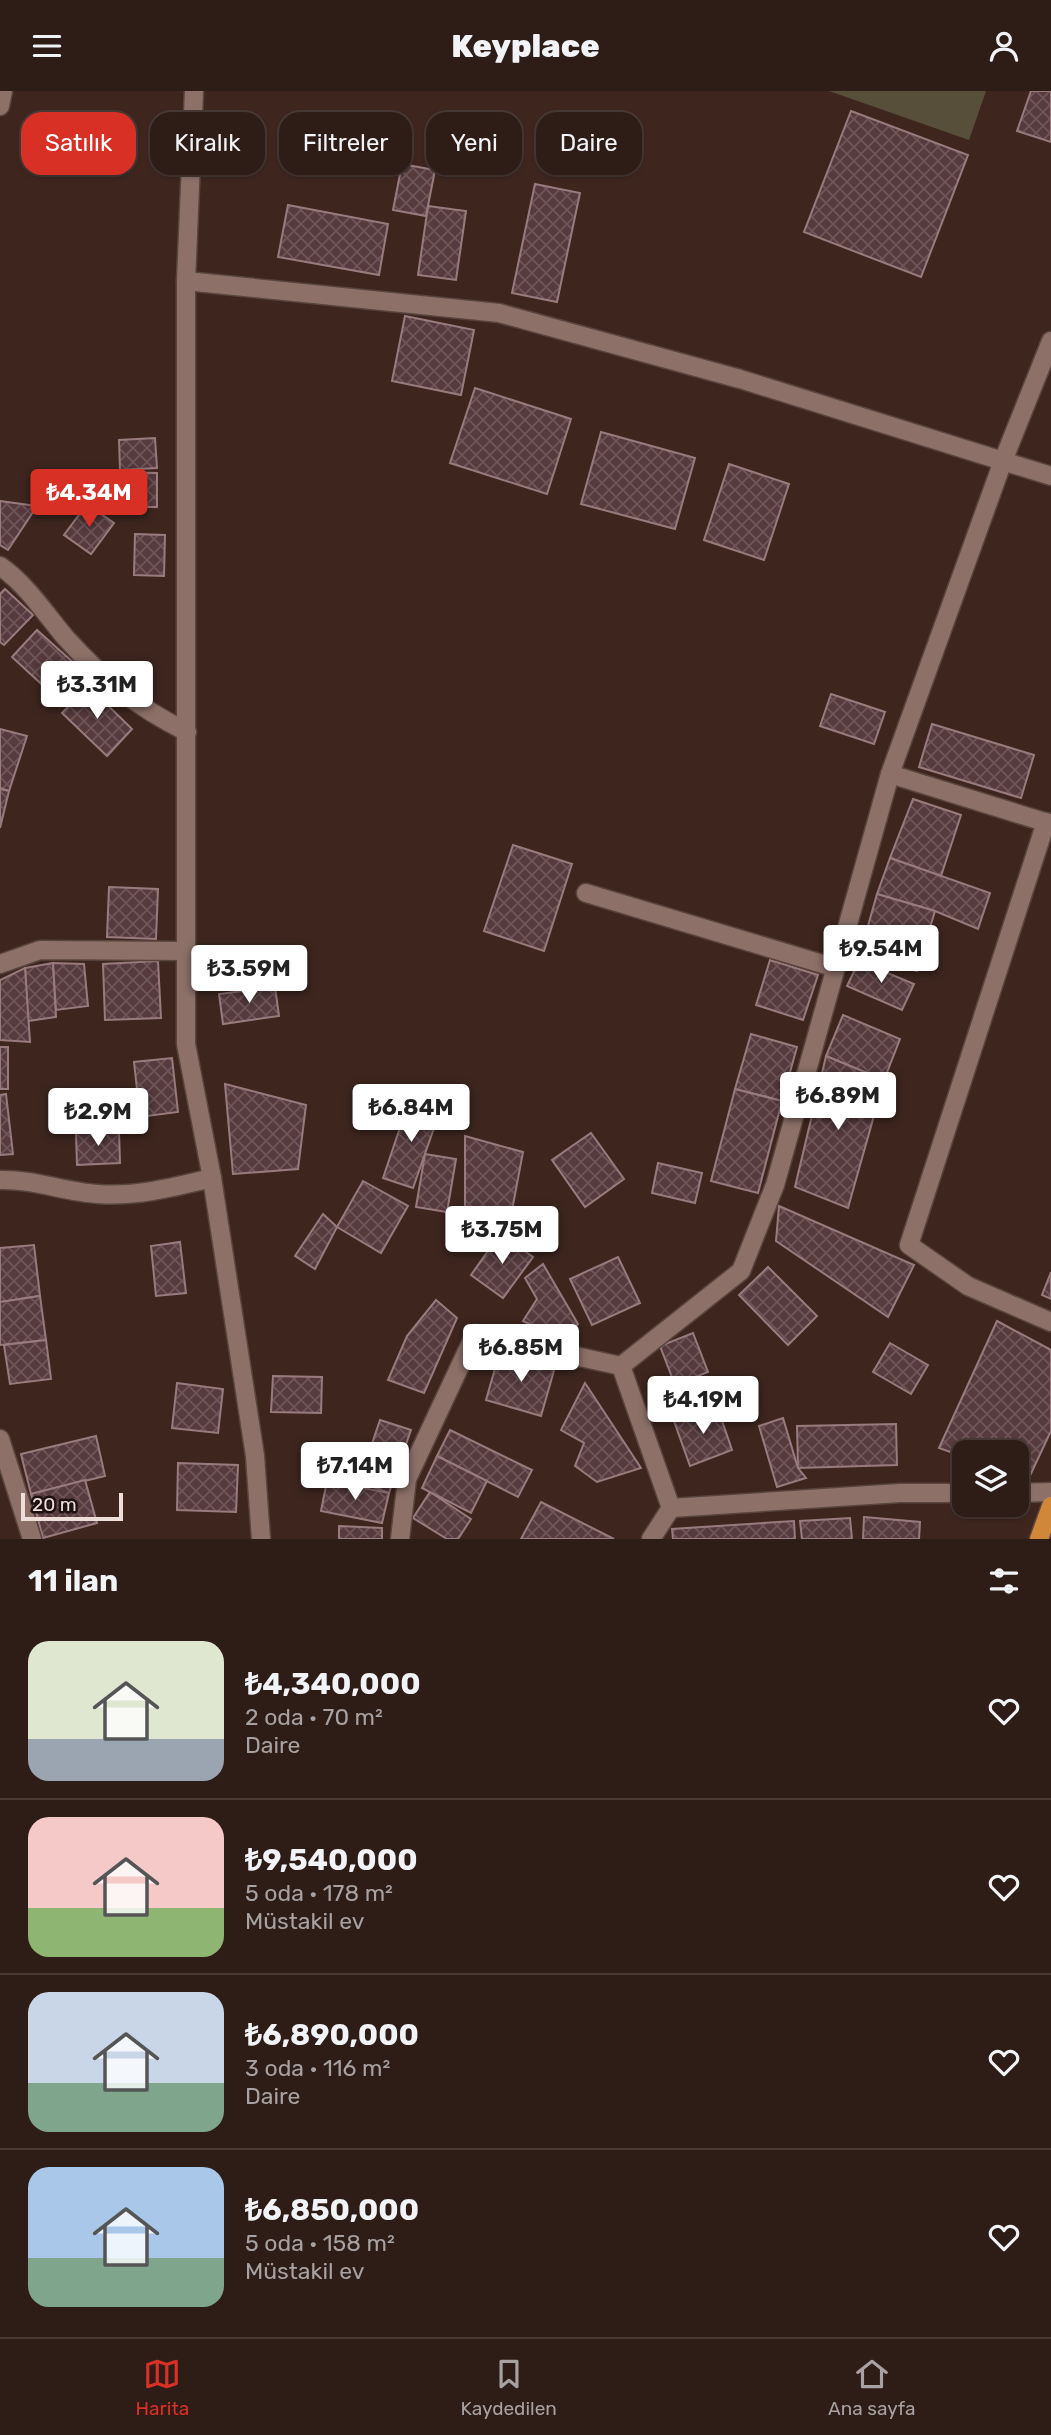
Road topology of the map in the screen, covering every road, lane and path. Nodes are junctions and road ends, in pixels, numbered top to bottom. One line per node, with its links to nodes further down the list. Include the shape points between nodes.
1 (3, 91): 3 (street)
2 (194, 91): 4 (street)
3 (0, 106)
4 (186, 281): 6 (street, via 499,313 740,379); 9 (street)
5 (1051, 341): 6 (street)
6 (1003, 461): 7 (street); 10 (street)
7 (1051, 476)
8 (0, 566): 9 (street, via 113,685 144,710)
9 (187, 732): 13 (street)
10 (890, 774): 11 (street); 15 (street)
11 (1048, 823): 18 (street, via 909,1245 968,1286)
12 (586, 893): 15 (street)
13 (186, 951): 14 (street, via 40,950); 16 (street, via 187,1044)
14 (0, 964)
15 (836, 968): 19 (street, via 775,1185 741,1271)
16 (212, 1178): 17 (street, via 160,1190 98,1194 18,1179); 27 (street, via 255,1456)
17 (0, 1180)
18 (1051, 1322)
19 (621, 1366): 25 (street); 28 (street, via 475,1333 407,1479)
20 (0, 1439): 26 (street)
21 (1051, 1492): 23 (street)
22 (952, 1493): 25 (street)
23 (1029, 1493)
24 (1051, 1506): 30 (main road)
25 (671, 1508): 29 (street)
26 (32, 1539)
27 (261, 1539)
28 (400, 1539)
29 (651, 1539)
30 (1040, 1539)

